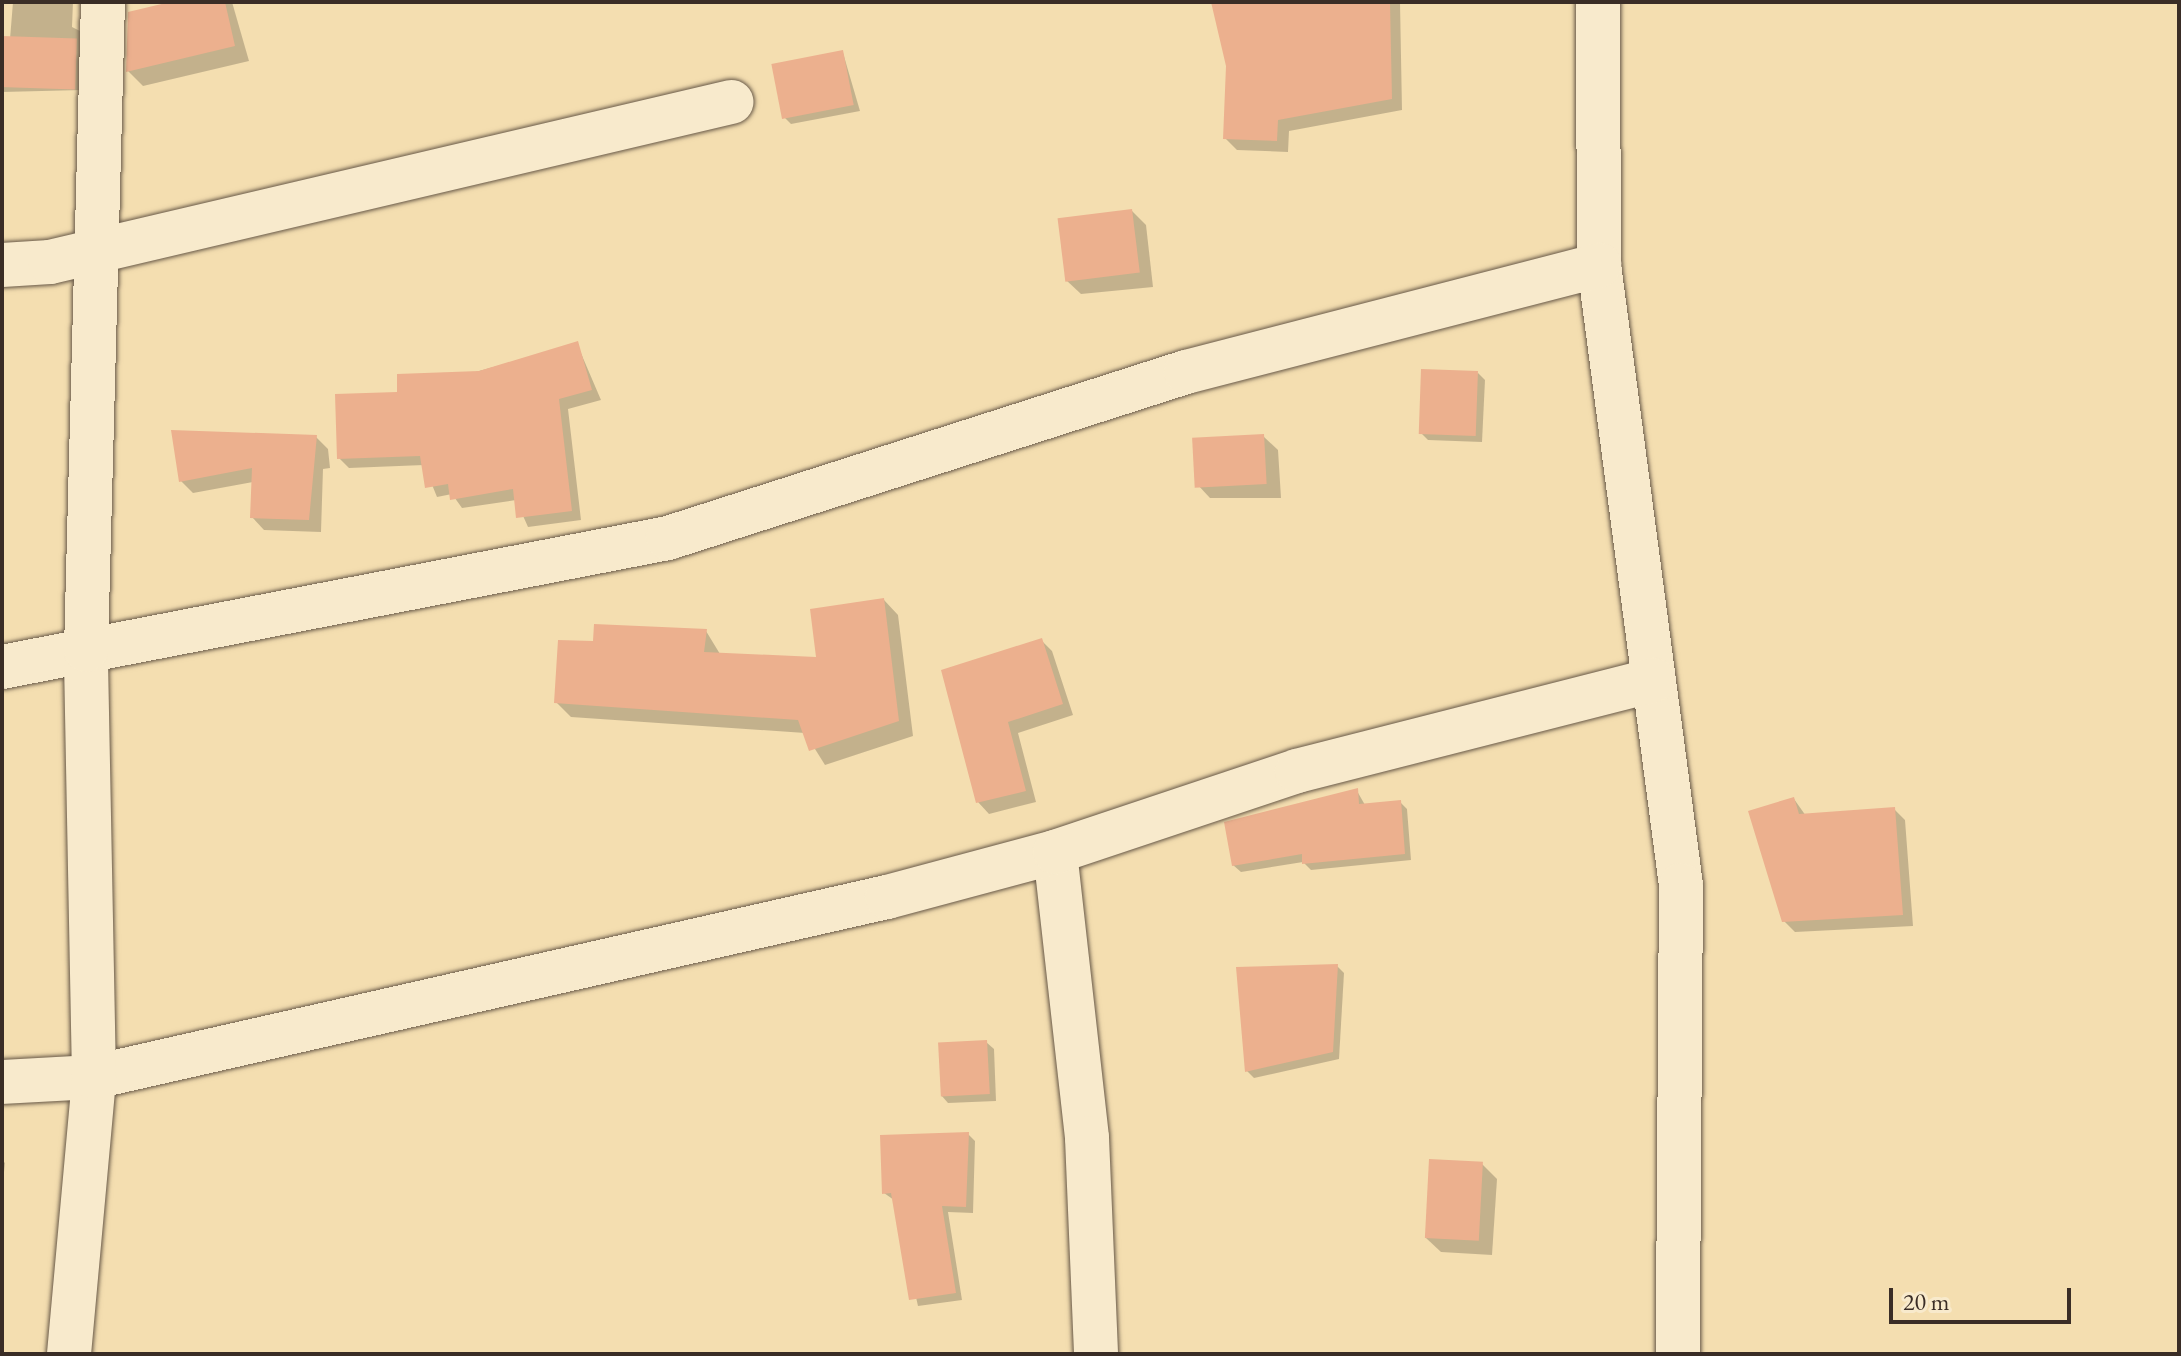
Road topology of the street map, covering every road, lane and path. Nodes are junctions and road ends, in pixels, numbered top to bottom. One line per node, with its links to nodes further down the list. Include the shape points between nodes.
1 (103, 2): 4 (street)
2 (1598, 2): 6 (street)
3 (731, 102): 4 (street)
4 (99, 251): 5 (street); 7 (street)
5 (2, 265)
6 (1599, 265): 7 (street, via 1186,372 668,538); 9 (street)
7 (86, 650): 8 (street); 11 (street)
8 (2, 667)
9 (1654, 680): 10 (street, via 1297,771); 15 (street, via 1681,885)
10 (1055, 852): 11 (street); 14 (street, via 1087,1138)
11 (94, 1077): 12 (street); 13 (street)
12 (2, 1082)
13 (69, 1354)
14 (1096, 1354)
15 (1678, 1354)

